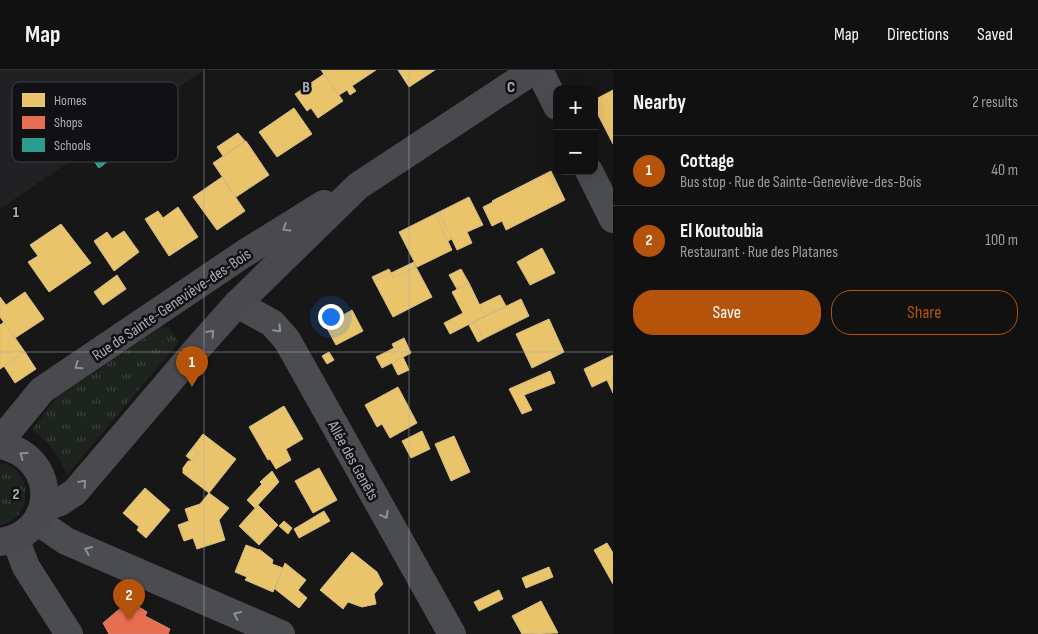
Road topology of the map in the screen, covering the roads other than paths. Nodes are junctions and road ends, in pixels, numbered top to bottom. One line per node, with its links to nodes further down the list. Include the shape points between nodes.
1 (534, 70): 5 (main road)
2 (539, 70): 3 (street)
3 (553, 98)
4 (591, 175): 6 (street)
5 (358, 186): 7 (main road); 8 (main road, Rue de Sainte-Geneviève-des-Bois, one-way to 8, via 246,253 42,390)
6 (613, 219)
7 (237, 304): 10 (main road, one-way to 7, via 75,492); 14 (street, Allée des Genêts, one-way to 14, via 272,323 287,340)
8 (0, 441)
9 (0, 445): 10 (main road, one-way to 9, via 45,493 35,465 25,454)
10 (40, 514): 11 (main road, via 27,531); 13 (street, one-way to 10, via 66,541)
11 (8, 540): 12 (street)
12 (69, 634)
13 (282, 634)
14 (452, 634)

